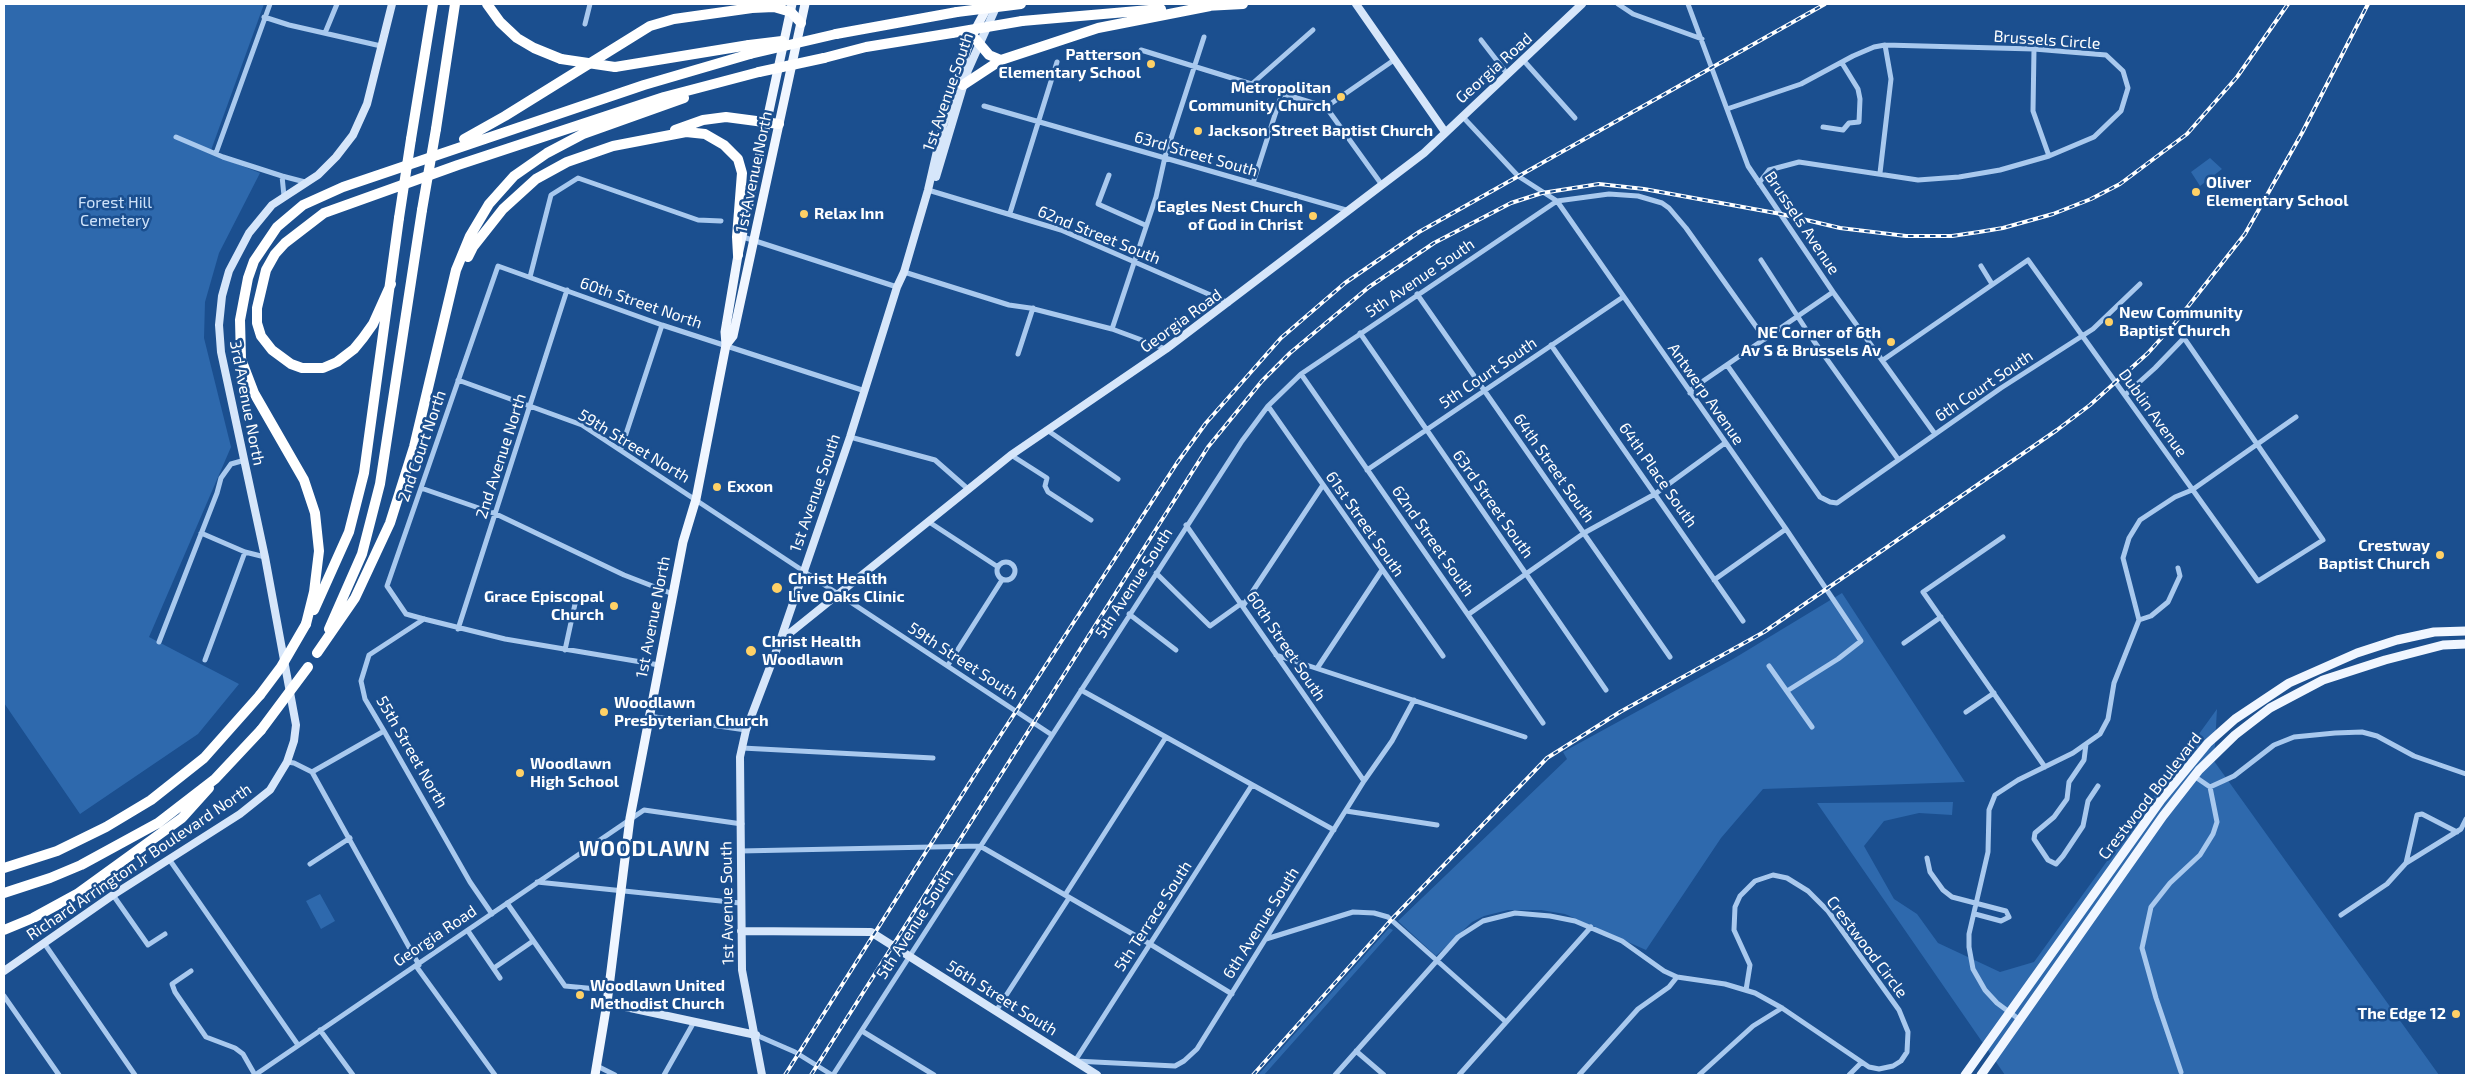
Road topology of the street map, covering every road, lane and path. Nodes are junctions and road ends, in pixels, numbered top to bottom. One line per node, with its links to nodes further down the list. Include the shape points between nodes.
1 (270, 4): 20 (street)
2 (337, 4): 24 (street)
3 (392, 4): 30 (street, 3rd Avenue North)
4 (433, 4): 84 (highway, bridge)
5 (455, 4): 172 (highway, bridge, via 373,516 362,554)
6 (487, 4): 32 (highway, bridge, via 517,38 561,59 615,66)
7 (590, 4): 22 (street)
8 (805, 4): 21 (main road, 1st Avenue North)
9 (989, 4): 27 (main road, 1st Avenue South)
10 (998, 4): 27 (street, 1st Avenue South)
11 (1021, 4): 32 (highway, bridge, via 957,12)
12 (1243, 4): 18 (highway)
13 (1356, 4): 35 (street)
14 (1582, 4): 36 (street, Georgia Road)
15 (1618, 4): 26 (street, via 1633,14)
16 (1688, 4): 26 (street, Brussels Avenue)
17 (756, 6): 19 (highway); 57 (highway, via 650,26 505,116)
18 (1210, 6): 34 (highway, via 1098,28); 41 (highway, bridge, via 1022,21 866,47)
19 (791, 8): 21 (highway); 50 (main road, 1st Avenue North)
20 (264, 17): 24 (street); 58 (street)
21 (801, 23): 52 (main road, 1st Avenue North)
22 (586, 24)
23 (1313, 30): 42 (street)
24 (325, 33): 30 (street)
25 (1204, 36): 39 (street)
26 (1702, 39): 47 (street, Brussels Avenue)
27 (975, 40): 34 (highway, via 989,55); 43 (street, 1st Avenue South); 68 (street, 1st Avenue South, via 943,124)
28 (1481, 40): 40 (street)
29 (1885, 44): 31 (street, Brussels Circle); 38 (street, Brussels Circle); 61 (street, via 1891,79)
30 (381, 46): 64 (street, 3rd Avenue North, via 367,104 353,135 318,175)
31 (2034, 49): 59 (street, via 2034,110); 59 (street, Brussels Circle, via 2106,55 2123,71 2128,88 2121,111 2094,137)
32 (749, 50): 57 (highway)
33 (1141, 50): 39 (street)
34 (1001, 60): 43 (highway)
35 (1394, 60): 46 (street); 54 (street)
36 (1524, 61): 40 (street, Georgia Road); 49 (street)
37 (1057, 62): 51 (street)
38 (1842, 63): 47 (street, Brussels Circle, via 1801,84); 53 (street, via 1858,89 1859,122 1849,123 1843,130)
39 (1196, 66): 42 (street); 60 (street)
40 (1508, 75): 48 (street, Georgia Road)
41 (733, 80): 84 (highway, via 664,97 324,213 285,243 266,270 257,308 261,336 272,350 291,364 302,368 323,368 337,362 363,338); 91 (highway, via 583,134 514,176 489,204 470,236 456,270)
42 (1253, 83): 44 (street)
43 (963, 85): 68 (street, 1st Avenue South, via 935,180)
44 (1282, 93): 46 (street); 65 (street)
45 (984, 106): 51 (street, 63rd Street South)
46 (1326, 107): 67 (street)
47 (1728, 109): 66 (street, Brussels Avenue, via 1748,166)
48 (1462, 116): 54 (street, Georgia Road); 70 (street, Antwerp Avenue, via 1518,176)
49 (1575, 118)
50 (767, 122): 52 (highway); 56 (highway, via 726,117 702,120); 75 (main road, 1st Avenue North)
51 (1038, 122): 60 (street, 63rd Street South); 72 (street)
52 (779, 124): 76 (main road, 1st Avenue North)
53 (1823, 126)
54 (1444, 132): 67 (street, Georgia Road, via 1424,153)
55 (176, 137): 58 (street)
56 (661, 137): 77 (highway, via 686,132 705,134 724,145 738,159 742,173); 91 (highway, via 613,146 566,162 536,179 503,208 472,247)
57 (438, 152): 163 (highway, via 343,186 303,205 272,233 254,261 248,278 240,320 241,360 254,393 304,480 315,513 319,551)
58 (216, 153): 63 (street)
59 (2049, 156): 61 (street, Brussels Circle, via 1959,177 1918,180)
60 (1165, 157): 65 (street, 63rd Street South); 74 (street)
61 (1880, 173): 66 (street, Brussels Circle, via 1799,162 1769,170)
62 (1109, 175): 74 (street, via 1098,204)
63 (282, 176): 64 (street); 69 (street)
64 (305, 182): 69 (street, 3rd Avenue North)
65 (1253, 183): 71 (street, 63rd Street South)
66 (1759, 183): 89 (street, Brussels Avenue)
67 (1382, 185): 71 (street, Georgia Road)
68 (928, 190): 72 (street, 62nd Street South); 82 (street, 1st Avenue South)
69 (284, 196): 125 (street, 3rd Avenue North, via 272,205 244,240 229,271 222,296 221,352)
70 (1557, 201): 90 (street, 5th Avenue South); 92 (street, Antwerp Avenue); 100 (street, via 1609,194 1638,196 1662,203 1686,228)
71 (1346, 210): 93 (street, Georgia Road)
72 (1010, 213): 79 (street, 62nd Street South, via 1061,230)
73 (721, 220): 83 (street, via 692,218 578,178 551,196)
74 (1145, 225): 79 (street)
75 (743, 237): 76 (street); 77 (main road, 1st Avenue North)
76 (754, 240): 87 (street); 101 (main road, 1st Avenue North, via 733,336)
77 (738, 255): 101 (main road, 1st Avenue North, via 725,332)
78 (1761, 260): 95 (street)
79 (1134, 262): 93 (street, 62nd Street South); 97 (street)
80 (498, 266): 83 (street, 60th Street North); 108 (street, 2nd Court North)
81 (1981, 266): 85 (street)
82 (904, 272): 87 (street, 1st Avenue South); 94 (street, via 1009,305)
83 (530, 277): 88 (street, 60th Street North)
84 (391, 284): 163 (highway, via 364,473 349,532 329,581)
85 (1992, 284): 99 (street, Dublin Avenue, via 2028,260); 105 (street)
86 (2140, 284): 99 (street, 6th Court South)
87 (897, 288): 110 (street, 1st Avenue South)
88 (566, 290): 96 (street, 60th Street North); 113 (street, 2nd Avenue North)
89 (1833, 292): 95 (street); 105 (street, Brussels Avenue)
90 (1417, 294): 98 (street, 5th Avenue South); 109 (street, 64th Street South)
91 (450, 296): 172 (highway, via 414,447 390,523 355,598)
92 (1623, 297): 102 (street, 5th Court South); 111 (street, Antwerp Avenue)
93 (1229, 303): 103 (street, Georgia Road)
94 (1033, 308): 97 (street); 104 (street)
95 (1799, 315): 100 (street); 124 (street)
96 (662, 325): 101 (street, 60th Street North); 122 (street)
97 (1112, 329): 103 (street)
98 (1360, 333): 107 (street, 5th Avenue South); 117 (street, 63rd Street South)
99 (2083, 336): 112 (street, Dublin Avenue); 118 (street, 6th Court South)
100 (1765, 339): 106 (street)
101 (726, 345): 110 (street, 60th Street North); 133 (main road, 1st Avenue North)
102 (1550, 345): 109 (street, 5th Court South); 132 (street, 64th Place South)
103 (1166, 349): 116 (street, Georgia Road)
104 (1018, 354)
105 (1883, 360): 118 (street, Brussels Avenue)
106 (1727, 365): 111 (street); 124 (street, 6th Court South, via 1820,497 1837,503)
107 (1301, 374): 114 (street, 5th Avenue South); 126 (street, 62nd Street South)
108 (458, 380): 113 (street, 59th Street North); 129 (street, 2nd Court North)
109 (1484, 390): 117 (street, 5th Court South); 139 (street, 64th Street South)
110 (865, 391): 119 (street, 1st Avenue South)
111 (1690, 393): 120 (street, Antwerp Avenue)
112 (2125, 395): 121 (street, via 2184,338); 131 (street, Dublin Avenue)
113 (530, 406): 122 (street, 59th Street North, via 582,425); 134 (street, 2nd Avenue North)
114 (1268, 406): 128 (street, 61st Street South); 137 (street, 5th Avenue South)
115 (2296, 417): 121 (street)
116 (1047, 430): 123 (street, Georgia Road); 127 (street)
117 (1426, 430): 126 (street, 5th Court South); 150 (street, 63rd Street South)
118 (1935, 434): 124 (street, 6th Court South)
119 (850, 437): 130 (street, via 935,460); 148 (street, 1st Avenue South)
120 (1725, 443): 132 (street); 138 (street, Antwerp Avenue)
121 (2257, 444): 131 (street); 131 (street, Dublin Avenue, via 2323,540 2258,581)
122 (621, 449): 133 (street, 59th Street North)
123 (1011, 455): 130 (street, Georgia Road); 135 (street, via 1047,478 1045,486 1048,492)
124 (1898, 459)
125 (245, 460): 140 (street, via 226,469); 144 (street, 3rd Avenue North)
126 (1367, 470): 158 (street, 62nd Street South)
127 (1118, 479)
128 (1323, 485): 147 (street, 61st Street South); 156 (street)
129 (421, 488): 134 (street); 160 (street, 2nd Court North, via 387,586 406,614)
130 (968, 489): 136 (street, Georgia Road)
131 (2192, 490): 161 (street, via 2140,520 2129,538 2123,558)
132 (1655, 494): 139 (street); 152 (street, 64th Place South)
133 (696, 499): 142 (street, 59th Street North); 153 (main road, 1st Avenue North, via 683,542)
134 (496, 514): 153 (street, via 624,575); 164 (street, 2nd Avenue North)
135 (1091, 520)
136 (930, 522): 145 (street); 154 (street, Georgia Road)
137 (1186, 525): 149 (street, 5th Avenue South); 156 (street, 60th Street South)
138 (1786, 530): 152 (street); 183 (street, Antwerp Avenue, via 1861,641)
139 (1584, 532): 150 (street); 175 (street, 64th Street South)
140 (201, 533): 143 (street); 167 (street)
141 (2003, 537): 159 (street, via 1924,592)
142 (760, 542): 148 (street, 59th Street South)
143 (246, 552): 144 (street); 176 (street)
144 (265, 556): 195 (street, 3rd Avenue North, via 296,725)
145 (998, 567): 151 (street, via 998,576); 151 (street, via 1009,562 1016,568 1012,580)
146 (2178, 568): 161 (street, via 2180,576 2168,602 2151,616)
147 (1382, 570): 174 (street, 61st Street South); 180 (street)
148 (804, 572): 154 (street, 59th Street South); 166 (street, 1st Avenue South)
149 (1156, 573): 156 (street, via 1210,626); 157 (street, 5th Avenue South)
150 (1527, 574): 158 (street); 182 (street, 63rd Street South)
151 (1002, 580): 178 (street)
152 (1714, 580): 162 (street, 64th Place South)
153 (673, 594): 177 (main road, 1st Avenue North)
154 (838, 594): 166 (street, Georgia Road); 178 (street, 59th Street South)
155 (575, 604): 170 (street)
156 (1242, 605): 173 (street, 60th Street South)
157 (1130, 614): 171 (street); 181 (street, 5th Avenue South)
158 (1469, 614): 188 (street, 62nd Street South)
159 (1941, 617): 168 (street); 184 (street)
160 (424, 619): 164 (street); 191 (street, 55th Street North, via 369,656 362,673 366,699)
161 (2139, 620): 196 (street, via 2114,682 2108,719 2100,734)
162 (1743, 621)
163 (306, 624): 224 (highway, bridge, via 260,695 204,758 151,800 106,827 57,851)
164 (458, 629): 170 (street)
165 (2466, 630): 201 (main road, Crestwood Boulevard, via 2434,632 2396,640 2289,683 2235,719 2208,743)
166 (780, 641): 190 (street, 1st Avenue South)
167 (159, 642)
168 (1904, 644)
169 (2466, 644): 204 (main road, Crestwood Boulevard, via 2385,660 2323,680 2263,714 2235,735)
170 (565, 650): 177 (street)
171 (1176, 650)
172 (317, 654): 205 (highway, bridge, via 261,730)
173 (1276, 654): 180 (street); 206 (street, 60th Street South)
174 (1443, 656)
175 (1670, 657)
176 (205, 660)
177 (659, 666): 187 (main road, 1st Avenue North)
178 (948, 666): 192 (street, 59th Street South)
179 (1769, 666): 183 (street)
180 (1318, 667): 185 (street)
181 (1081, 690): 192 (street, 5th Avenue South); 193 (street)
182 (1606, 690)
183 (1787, 691): 189 (street)
184 (1994, 693): 186 (street); 200 (street)
185 (1414, 700): 194 (street); 206 (street, 6th Avenue South, via 1392,741)
186 (1966, 712)
187 (648, 716): 190 (street); 211 (main road, 1st Avenue North)
188 (1544, 723)
189 (1812, 727)
190 (746, 730): 197 (street, 1st Avenue South)
191 (384, 732): 202 (street); 233 (street, 55th Street North, via 470,882)
192 (1052, 734): 218 (street, 5th Avenue South)
193 (1166, 737): 207 (street); 229 (street)
194 (1525, 737)
195 (294, 741): 199 (street, Richard Arrington Jr Boulevard North)
196 (2086, 744): 200 (street); 208 (street, via 2084,760 2069,782 2067,799 2054,817 2035,833 2034,839 2048,860 2056,864 2083,826 2088,801)
197 (742, 748): 198 (street); 213 (street, 1st Avenue South)
198 (933, 758)
199 (287, 762): 202 (street); 221 (street, Richard Arrington Jr Boulevard North, via 270,790 240,814)
200 (2044, 767): 230 (street, via 1995,796 1989,810 1988,852)
201 (2186, 770): 204 (main road); 260 (main road, Crestwood Boulevard, via 2161,800)
202 (312, 772): 217 (street)
203 (2466, 774): 209 (street, via 2414,756 2377,736 2362,732 2335,733 2294,738 2274,745 2234,776)
204 (2194, 776): 209 (street); 261 (main road, Crestwood Boulevard)
205 (215, 779): 227 (highway, via 158,823 111,851 50,878); 237 (highway, via 188,813 147,844 64,902)
206 (1364, 782): 210 (street, 6th Avenue South)
207 (1252, 785): 215 (street); 244 (street, 5th Terrace South)
208 (2098, 786)
209 (2210, 787): 272 (street, via 2217,822 2213,834 2200,855 2156,900 2146,922 2142,948)
210 (1346, 811): 214 (street); 215 (street, 6th Avenue South)
211 (630, 818): 213 (street, via 644,810); 225 (street, Georgia Road); 226 (main road, 1st Avenue North)
212 (2466, 819): 216 (street)
213 (742, 824): 219 (street, 1st Avenue South)
214 (1437, 825)
215 (1334, 830): 241 (street, 6th Avenue South)
216 (2457, 832): 222 (street); 222 (street, via 2422,814 2417,815)
217 (350, 838): 223 (street); 247 (street)
218 (980, 846): 219 (street); 229 (street); 245 (street, 5th Avenue South)
219 (740, 851): 232 (street, 1st Avenue South)
220 (1927, 858): 230 (street, via 1930,872 1943,890 1952,897)
221 (169, 859): 228 (street, Richard Arrington Jr Boulevard North); 267 (street)
222 (2406, 863): 235 (street, via 2387,884)
223 (310, 864)
224 (4, 868)
225 (537, 882): 226 (street); 231 (street, Georgia Road)
226 (620, 891): 232 (street); 253 (main road, 1st Avenue North)
227 (4, 893)
228 (113, 895): 240 (street, via 148,945); 242 (street, Richard Arrington Jr Boulevard North)
229 (1067, 897): 244 (street); 259 (street)
230 (1978, 902): 234 (street); 234 (street, via 2006,911 2009,917 2002,921)
231 (507, 903): 233 (street, Georgia Road); 243 (street)
232 (740, 903): 239 (street, 1st Avenue South)
233 (492, 914): 238 (street, Georgia Road)
234 (1975, 914): 260 (street, via 1969,934 1973,969 1985,990)
235 (2341, 915)
236 (1591, 927): 246 (street, via 1559,917 1516,913 1492,918 1468,929); 252 (street, via 1628,944); 263 (street)
237 (4, 930)
238 (468, 931): 247 (street, Georgia Road); 248 (street)
239 (741, 931): 245 (street, 56th Street South, via 866,930); 266 (street, 1st Avenue South, via 744,984)
240 (165, 934)
241 (1266, 939): 246 (street, via 1354,912 1374,913 1392,919); 255 (street, 6th Avenue South)
242 (44, 942): 249 (street, Richard Arrington Jr Boulevard North); 274 (street)
243 (533, 942): 248 (street); 253 (street, via 565,986)
244 (1150, 944): 255 (street); 269 (street, 5th Terrace South)
245 (910, 956): 259 (street, 56th Street South); 265 (street, 5th Avenue South)
246 (1436, 960): 263 (street); 268 (street)
247 (417, 965): 264 (street, Georgia Road); 277 (street)
248 (494, 968): 251 (street)
249 (4, 971)
250 (191, 971): 275 (street, via 172,984 175,992 206,1037 243,1054)
251 (500, 978)
252 (1677, 978): 254 (street); 288 (street, via 1638,1009)
253 (608, 990): 257 (main road, 1st Avenue North)
254 (1746, 990): 258 (street); 270 (street, Crestwood Circle, via 1750,965 1734,930 1735,907 1754,881 1773,875 1787,878 1808,891 1828,911 1904,1020 1909,1042 1901,1060 1884,1069)
255 (1232, 994): 269 (street, 6th Avenue South, via 1197,1049 1175,1066)
256 (4, 996): 273 (street)
257 (607, 1003): 262 (street); 271 (main road, 1st Avenue North)
258 (1782, 1008): 270 (street); 289 (street, via 1753,1026)
259 (996, 1011): 269 (street, 56th Street South)
260 (2010, 1012): 261 (street); 291 (main road, Crestwood Boulevard)
261 (2020, 1020): 292 (main road, Crestwood Boulevard)
262 (694, 1022): 266 (street); 280 (street)
263 (1506, 1022): 287 (street)
264 (320, 1030): 267 (street, Georgia Road); 276 (street)
265 (862, 1030): 282 (street, 5th Avenue South); 283 (street)
266 (756, 1035): 281 (street, 1st Avenue South); 282 (street, via 795,1052)
267 (298, 1045): 275 (street, Georgia Road)
268 (1356, 1051): 285 (street); 286 (street)
269 (1075, 1061): 284 (street, 56th Street South)
270 (1861, 1063): 290 (street)
271 (597, 1066): 278 (main road, 1st Avenue North); 279 (street)
272 (2181, 1072)
273 (59, 1075)
274 (135, 1075)
275 (255, 1075)
276 (353, 1075)
277 (495, 1075)
278 (594, 1075)
279 (615, 1075)
280 (664, 1075)
281 (762, 1075)
282 (833, 1075)
283 (934, 1075)
284 (1097, 1075)
285 (1335, 1075)
286 (1384, 1075)
287 (1459, 1075)
288 (1579, 1075)
289 (1699, 1075)
290 (1849, 1075)
291 (1965, 1075)
292 (1981, 1075)

